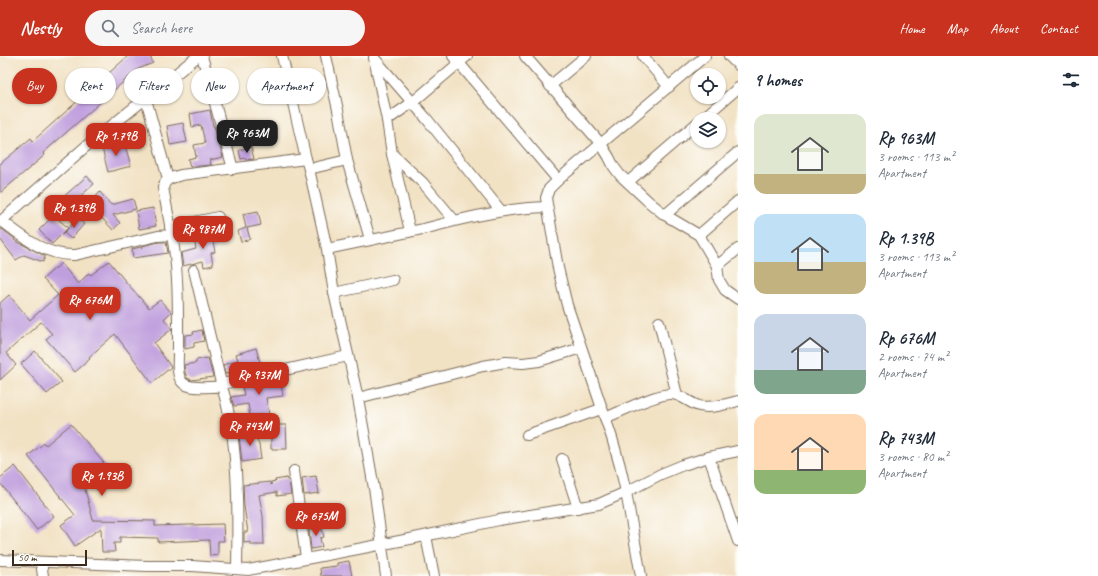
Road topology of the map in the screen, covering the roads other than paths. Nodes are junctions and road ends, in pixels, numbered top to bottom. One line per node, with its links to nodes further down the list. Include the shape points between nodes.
1 (198, 56): 14 (street)
2 (202, 56): 29 (street)
3 (282, 56): 28 (street)
4 (326, 56): 27 (street)
5 (467, 56): 12 (street)
6 (525, 56): 15 (street)
7 (586, 56): 15 (street)
8 (643, 56): 16 (street)
9 (705, 56): 16 (street)
10 (729, 56): 13 (street)
11 (374, 57): 18 (street); 22 (street)
12 (456, 60): 18 (street); 31 (street)
13 (738, 65)
14 (183, 68)
15 (550, 86): 24 (street)
16 (669, 87): 24 (street)
17 (738, 88): 21 (street)
18 (413, 102): 22 (street); 35 (street)
19 (140, 104): 39 (street, via 84,148)
20 (147, 104): 30 (street)
21 (710, 112)
22 (387, 120): 26 (street)
23 (690, 129): 32 (street)
24 (601, 144): 31 (street); 32 (street, via 614,167)
25 (738, 152): 36 (street)
26 (392, 154): 38 (street, via 423,183); 41 (street)
27 (347, 160): 28 (street); 43 (street)
28 (308, 164): 29 (street); 44 (street)
29 (233, 169): 30 (street)
30 (168, 179): 40 (street, via 163,188)
31 (558, 180): 34 (street, via 548,192)
32 (628, 182): 36 (street)
33 (738, 201): 42 (street)
34 (547, 207): 35 (street); 52 (street, via 562,286)
35 (501, 210): 38 (street)
36 (665, 215): 42 (street)
37 (218, 217): 40 (street)
38 (454, 220): 41 (street)
39 (1, 222): 40 (street, via 32,244 64,255 75,255)
40 (171, 231): 54 (street, via 176,266 180,378 184,384 191,387)
41 (410, 231): 43 (street)
42 (699, 234): 46 (street)
43 (370, 239): 44 (street)
44 (327, 249): 49 (street)
45 (738, 249): 46 (street)
46 (717, 266): 50 (street, via 725,290)
47 (194, 270): 54 (street)
48 (393, 280): 49 (street)
49 (334, 293): 53 (street)
50 (738, 299)
51 (659, 322): 55 (street)
52 (581, 348): 56 (street, via 539,361 483,366); 58 (street)
53 (348, 356): 54 (street); 56 (street)
54 (222, 385): 72 (street, via 227,401 235,463)
55 (677, 395): 57 (street, via 699,406); 58 (street, via 670,394)
56 (358, 398): 68 (street)
57 (738, 401)
58 (603, 413): 59 (street); 64 (street)
59 (528, 434)
60 (738, 451): 61 (street)
61 (709, 457): 64 (street, via 661,474); 67 (street)
62 (562, 459): 65 (street)
63 (294, 471): 69 (street)
64 (626, 492): 65 (street, via 599,504); 77 (street)
65 (578, 508): 66 (street, via 499,520)
66 (426, 536): 68 (street); 76 (street)
67 (738, 541)
68 (381, 545): 69 (street); 75 (street)
69 (306, 558): 73 (street)
70 (0, 560): 71 (street)
71 (41, 562): 72 (street); 74 (street)
72 (237, 568): 73 (street)
73 (248, 573)
74 (43, 576)
75 (386, 576)
76 (434, 576)
77 (640, 576)

